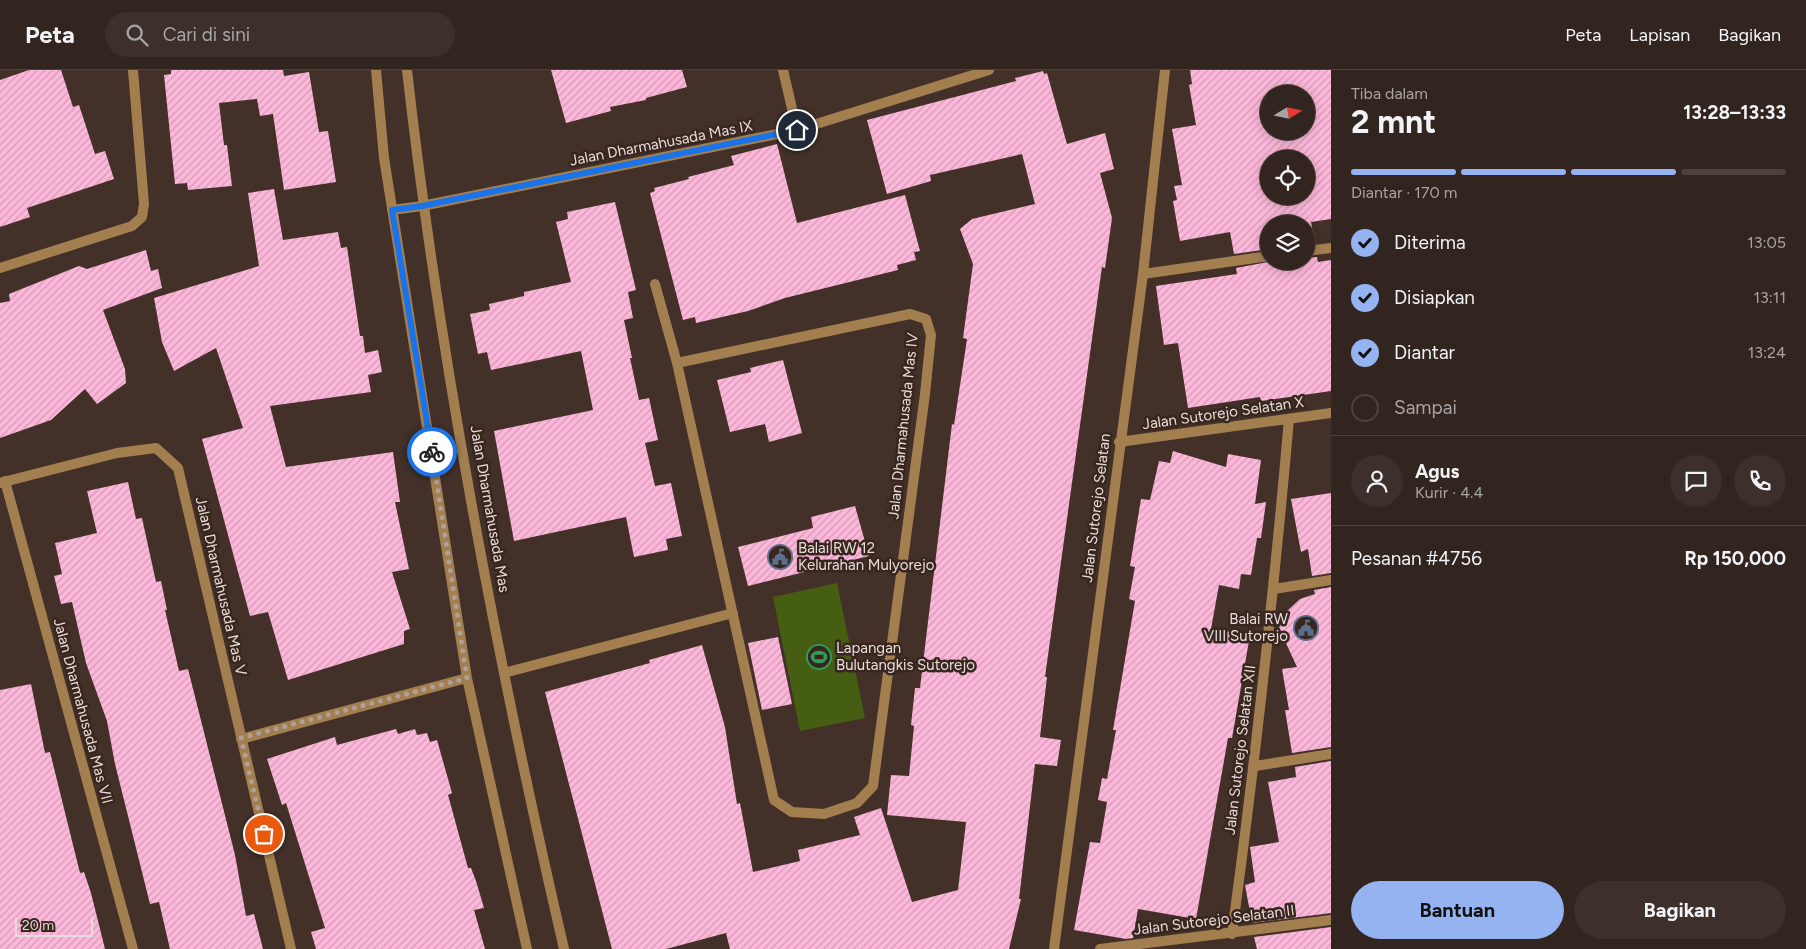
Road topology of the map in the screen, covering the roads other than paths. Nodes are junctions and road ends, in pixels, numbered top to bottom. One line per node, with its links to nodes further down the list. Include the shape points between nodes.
1 (133, 70): 13 (street, via 144,204 142,217 132,226)
2 (376, 70): 9 (street)
3 (407, 70): 8 (street, Jalan Dharmahusada Mas)
4 (783, 70): 7 (street)
5 (989, 70): 7 (street, Jalan Dharmahusada Mas IX)
6 (1166, 70): 14 (street, Jalan Sutorejo Selatan)
7 (797, 130): 8 (street, Jalan Dharmahusada Mas IX)
8 (422, 206): 9 (street, Jalan Dharmahusada Mas IX); 24 (street, Jalan Dharmahusada Mas)
9 (392, 210): 25 (street)
10 (1331, 248): 11 (street)
11 (1315, 250)
12 (1260, 257): 14 (street)
13 (0, 268)
14 (1143, 274): 19 (street, Jalan Sutorejo Selatan)
15 (655, 284): 16 (street, Jalan Dharmahusada Mas IV)
16 (677, 363): 23 (street, Jalan Dharmahusada Mas IV); 23 (street, Jalan Dharmahusada Mas IV, via 910,314 926,319 931,335 873,786 857,803 824,814 792,812 774,800)
17 (1331, 413): 18 (street, Jalan Sutorejo Selatan X)
18 (1289, 419): 19 (street, Jalan Sutorejo Selatan X); 22 (street, Jalan Sutorejo Selatan XII)
19 (1119, 442): 35 (street, Jalan Sutorejo Selatan)
20 (3, 482): 26 (street, Jalan Dharmahusada Mas V, via 117,453 156,448 178,468); 31 (street, Jalan Dharmahusada Mas VII)
21 (1331, 580): 22 (street)
22 (1274, 589): 28 (street, Jalan Sutorejo Selatan XII)
23 (733, 613): 24 (street)
24 (504, 673): 34 (street, Jalan Dharmahusada Mas)
25 (467, 678): 26 (street); 33 (street)
26 (241, 738): 32 (street, Jalan Dharmahusada Mas V)
27 (1331, 754): 28 (street)
28 (1255, 766): 30 (street, Jalan Sutorejo Selatan XII)
29 (1331, 920): 30 (street, Jalan Sutorejo Selatan II)
30 (1232, 934): 36 (street, Jalan Sutorejo Selatan II)
31 (133, 949)
32 (291, 949)
33 (527, 949)
34 (564, 949)
35 (1054, 949)
36 (1100, 949)

